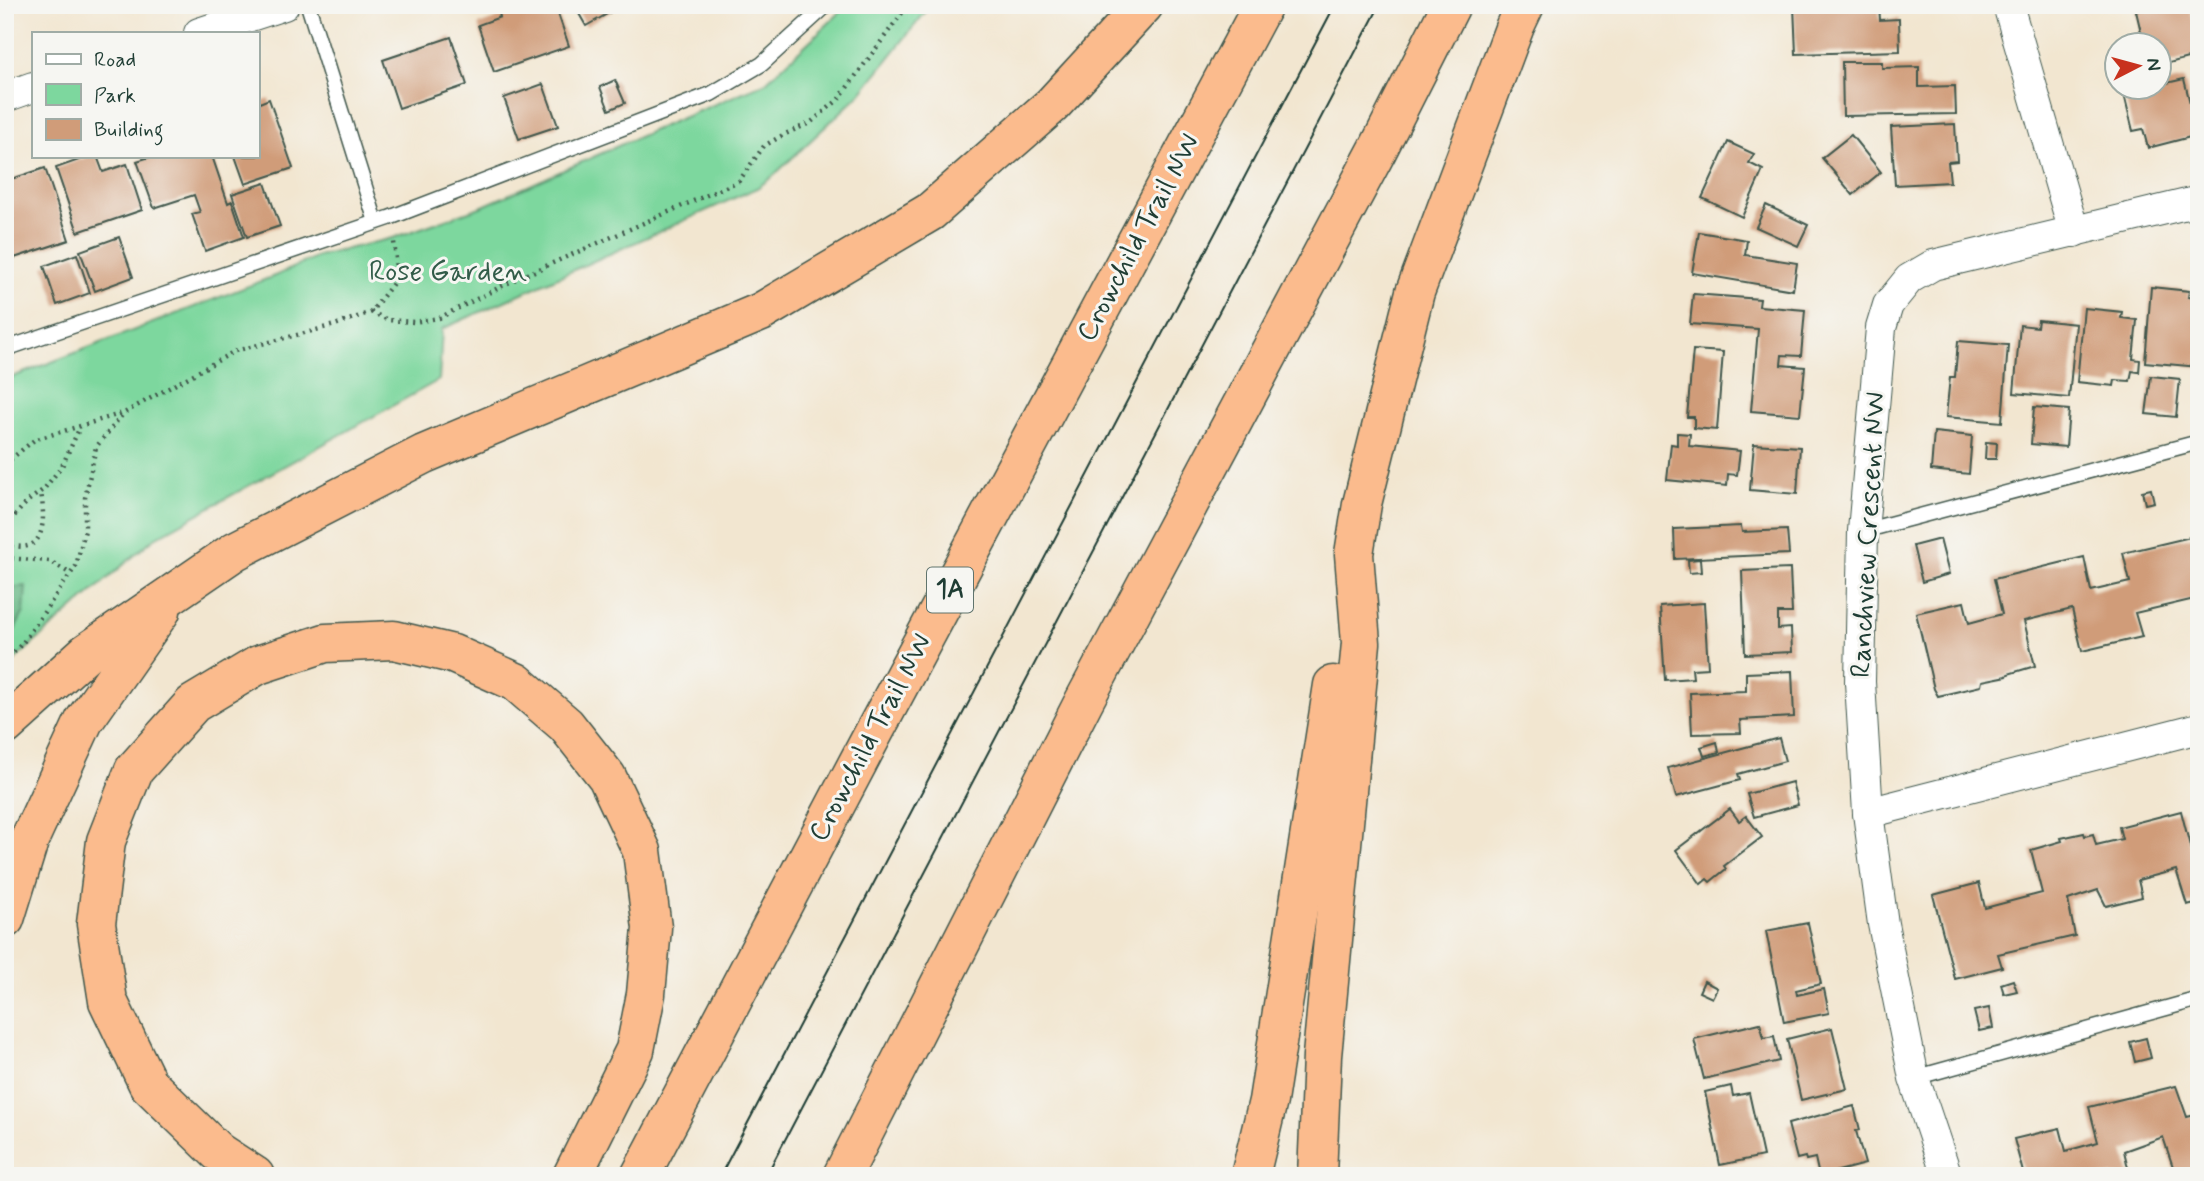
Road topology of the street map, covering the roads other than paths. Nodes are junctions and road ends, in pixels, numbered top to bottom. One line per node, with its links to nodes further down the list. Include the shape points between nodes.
1 (284, 5): 9 (street)
2 (308, 5): 13 (lane)
3 (827, 5): 13 (lane, via 762,64 711,94)
4 (1144, 5): 19 (highway, via 1052,106 930,212 761,312 424,454 235,551)
5 (1263, 5): 28 (highway, Crowchild Trail NW / 1A)
6 (1451, 5): 29 (highway, via 1084,701)
7 (1525, 5): 18 (highway, via 1415,292 1362,504)
8 (2008, 5): 14 (street)
9 (202, 32)
10 (32, 87): 11 (street)
11 (5, 96)
12 (2199, 201): 14 (street, Ranchview Crescent NW)
13 (382, 220): 15 (lane)
14 (2074, 232): 17 (street, Ranchview Crescent NW, via 1933,265 1909,279 1888,305 1881,328)
15 (5, 349)
16 (2199, 442): 17 (lane)
17 (1863, 531): 22 (street, Ranchview Crescent NW, via 1860,682)
18 (1354, 554): 30 (highway, via 1268,1101); 31 (highway, via 1361,643 1322,1056)
19 (176, 589): 20 (highway, via 86,653); 23 (highway, via 84,721 30,838)
20 (5, 726)
21 (2199, 728): 22 (street)
22 (1868, 813): 25 (street, Ranchview Crescent NW, via 1883,924)
23 (5, 919)
24 (2199, 999): 25 (lane)
25 (1914, 1078): 32 (street, Ranchview Crescent NW)
26 (255, 1176): 27 (highway, via 218,1152 148,1084 108,1001 96,923 106,841 134,769 193,704 258,665 325,643 394,640 453,654 516,682 536,699 566,725 607,777 642,851 652,928 635,1051)
27 (572, 1176)
28 (640, 1176)
29 (842, 1176)
30 (1250, 1176)
31 (1317, 1176)
32 (1947, 1176)

